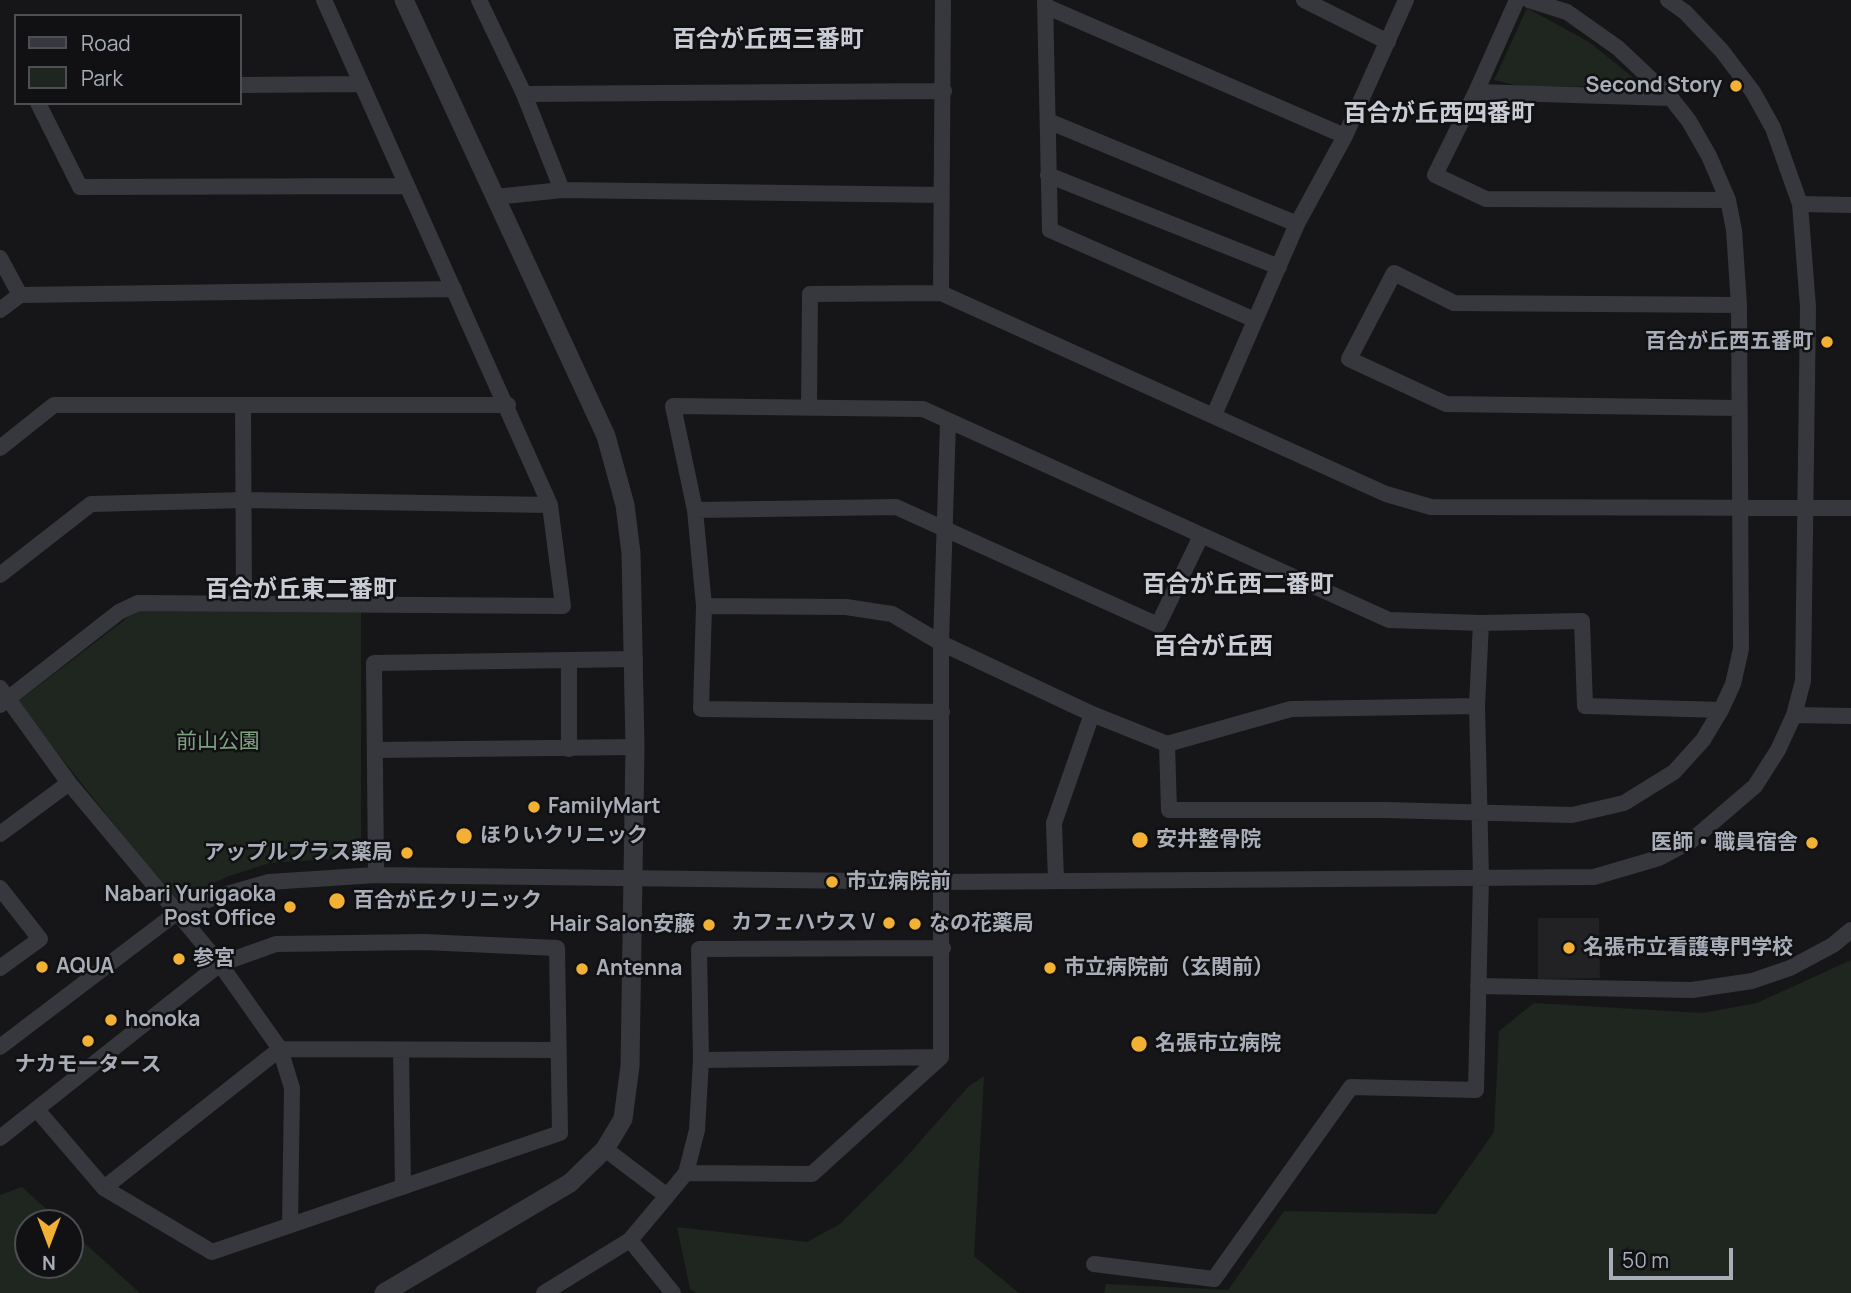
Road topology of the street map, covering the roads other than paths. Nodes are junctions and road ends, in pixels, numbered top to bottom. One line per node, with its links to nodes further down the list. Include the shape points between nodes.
1 (324, 0): 12 (street)
2 (404, 0): 25 (street)
3 (480, 0): 16 (street)
4 (943, 0): 14 (street)
5 (1304, 0): 11 (street)
6 (1406, 0): 11 (street)
7 (1517, 0): 15 (street)
8 (1529, 0): 17 (street, via 1567,12 1618,48)
9 (1668, 0): 27 (street, via 1722,51 1753,92 1773,128)
10 (1045, 3): 19 (street); 20 (street)
11 (1388, 42): 20 (street)
12 (361, 84): 13 (street); 22 (street)
13 (242, 85)
14 (944, 91): 16 (street); 24 (street)
15 (1476, 92): 17 (street); 26 (street, via 1435,175 1486,200)
16 (524, 94): 23 (street)
17 (1671, 98): 26 (street, via 1709,156)
18 (38, 105): 22 (street, via 80,187)
19 (1048, 121): 21 (street); 29 (street)
20 (1345, 136): 29 (street)
21 (1048, 175): 31 (street); 37 (street, via 1050,230)
22 (406, 186): 32 (street)
23 (562, 190): 24 (street); 25 (street)
24 (942, 195): 33 (street)
25 (495, 197): 58 (street, via 606,436 625,505)
26 (1728, 200): 35 (street)
27 (1800, 204): 28 (street); 49 (street, via 1808,307)
28 (1851, 205)
29 (1297, 224): 31 (street)
30 (0, 258): 34 (street)
31 (1279, 267): 37 (street)
32 (454, 289): 34 (street); 39 (street)
33 (941, 293): 40 (street, via 810,294); 42 (street)
34 (20, 295): 36 (street)
35 (1739, 305): 41 (street); 41 (street, via 1454,303 1394,273 1349,359 1446,404)
36 (0, 310)
37 (1255, 320): 42 (street)
38 (243, 405): 39 (street); 44 (street, via 54,405); 45 (street)
39 (508, 405): 46 (street)
40 (809, 408): 43 (street, via 922,409); 50 (street, via 673,406)
41 (1739, 408): 47 (street)
42 (1214, 415): 47 (street, via 1386,494 1431,507)
43 (948, 422): 51 (street); 52 (street)
44 (0, 448)
45 (244, 500): 46 (street); 53 (street, via 91,504); 54 (street)
46 (550, 505): 54 (street, via 563,606)
47 (1739, 508): 49 (street); 62 (street, via 1741,649)
48 (1851, 508): 49 (street)
49 (1807, 509): 65 (street, via 1803,681)
50 (695, 510): 51 (street, via 896,507); 55 (street)
51 (944, 531): 52 (street, via 1158,625); 57 (street)
52 (1201, 536): 56 (street, via 1389,620)
53 (0, 575)
54 (244, 602): 60 (street, via 138,603)
55 (705, 606): 57 (street, via 846,607 892,614); 63 (street, via 701,709)
56 (1481, 623): 61 (street); 62 (street, via 1582,621 1586,706)
57 (941, 643): 63 (street); 64 (street)
58 (635, 659): 59 (street); 68 (street)
59 (569, 662): 69 (street); 70 (street, via 374,663)
60 (3, 697): 71 (street)
61 (1477, 706): 67 (street, via 1292,709); 72 (street)
62 (1721, 710): 72 (street, via 1703,740 1674,772 1624,803 1572,815)
63 (942, 712): 78 (street)
64 (1092, 714): 67 (street); 77 (street, via 1054,823)
65 (1794, 715): 66 (street); 75 (street, via 1755,786 1691,841 1659,858 1594,877)
66 (1851, 716)
67 (1167, 744): 72 (street, via 1169,810)
68 (635, 747): 69 (street); 76 (street)
69 (569, 749): 70 (street)
70 (376, 750): 74 (street)
71 (69, 783): 73 (street); 80 (street)
72 (1479, 813): 75 (street)
73 (0, 834)
74 (376, 875): 76 (street, via 562,883); 80 (street, via 269,882)
75 (1481, 877): 77 (street); 85 (street)
76 (631, 878): 78 (street); 94 (street, via 630,1066 623,1119)
77 (1056, 881): 78 (street)
78 (943, 882): 82 (street)
79 (0, 888): 84 (street, via 40,939)
80 (175, 914): 83 (street); 86 (street)
81 (1851, 930): 85 (street, via 1790,968 1728,985 1692,990)
82 (943, 948): 90 (street); 91 (street, via 699,949)
83 (220, 964): 87 (street); 89 (street, via 276,944 557,945); 92 (street)
84 (0, 968)
85 (1478, 986): 101 (street, via 1476,1090 1351,1087 1214,1279)
86 (0, 1047)
87 (280, 1049): 88 (street); 97 (street); 99 (street, via 292,1088)
88 (401, 1050): 89 (street); 96 (street)
89 (558, 1050): 96 (street, via 560,1133)
90 (941, 1057): 91 (street); 95 (street, via 811,1174)
91 (701, 1060): 95 (street, via 697,1130)
92 (38, 1111): 93 (street); 97 (street)
93 (0, 1138)
94 (605, 1149): 98 (street); 102 (street, via 570,1184)
95 (686, 1173): 98 (street)
96 (403, 1186): 99 (street)
97 (104, 1188): 99 (street, via 212,1252)
98 (667, 1196): 100 (street)
99 (290, 1225)
100 (630, 1240): 103 (street); 104 (street)
101 (1094, 1264)
102 (384, 1293)
103 (544, 1293)
104 (673, 1293)

